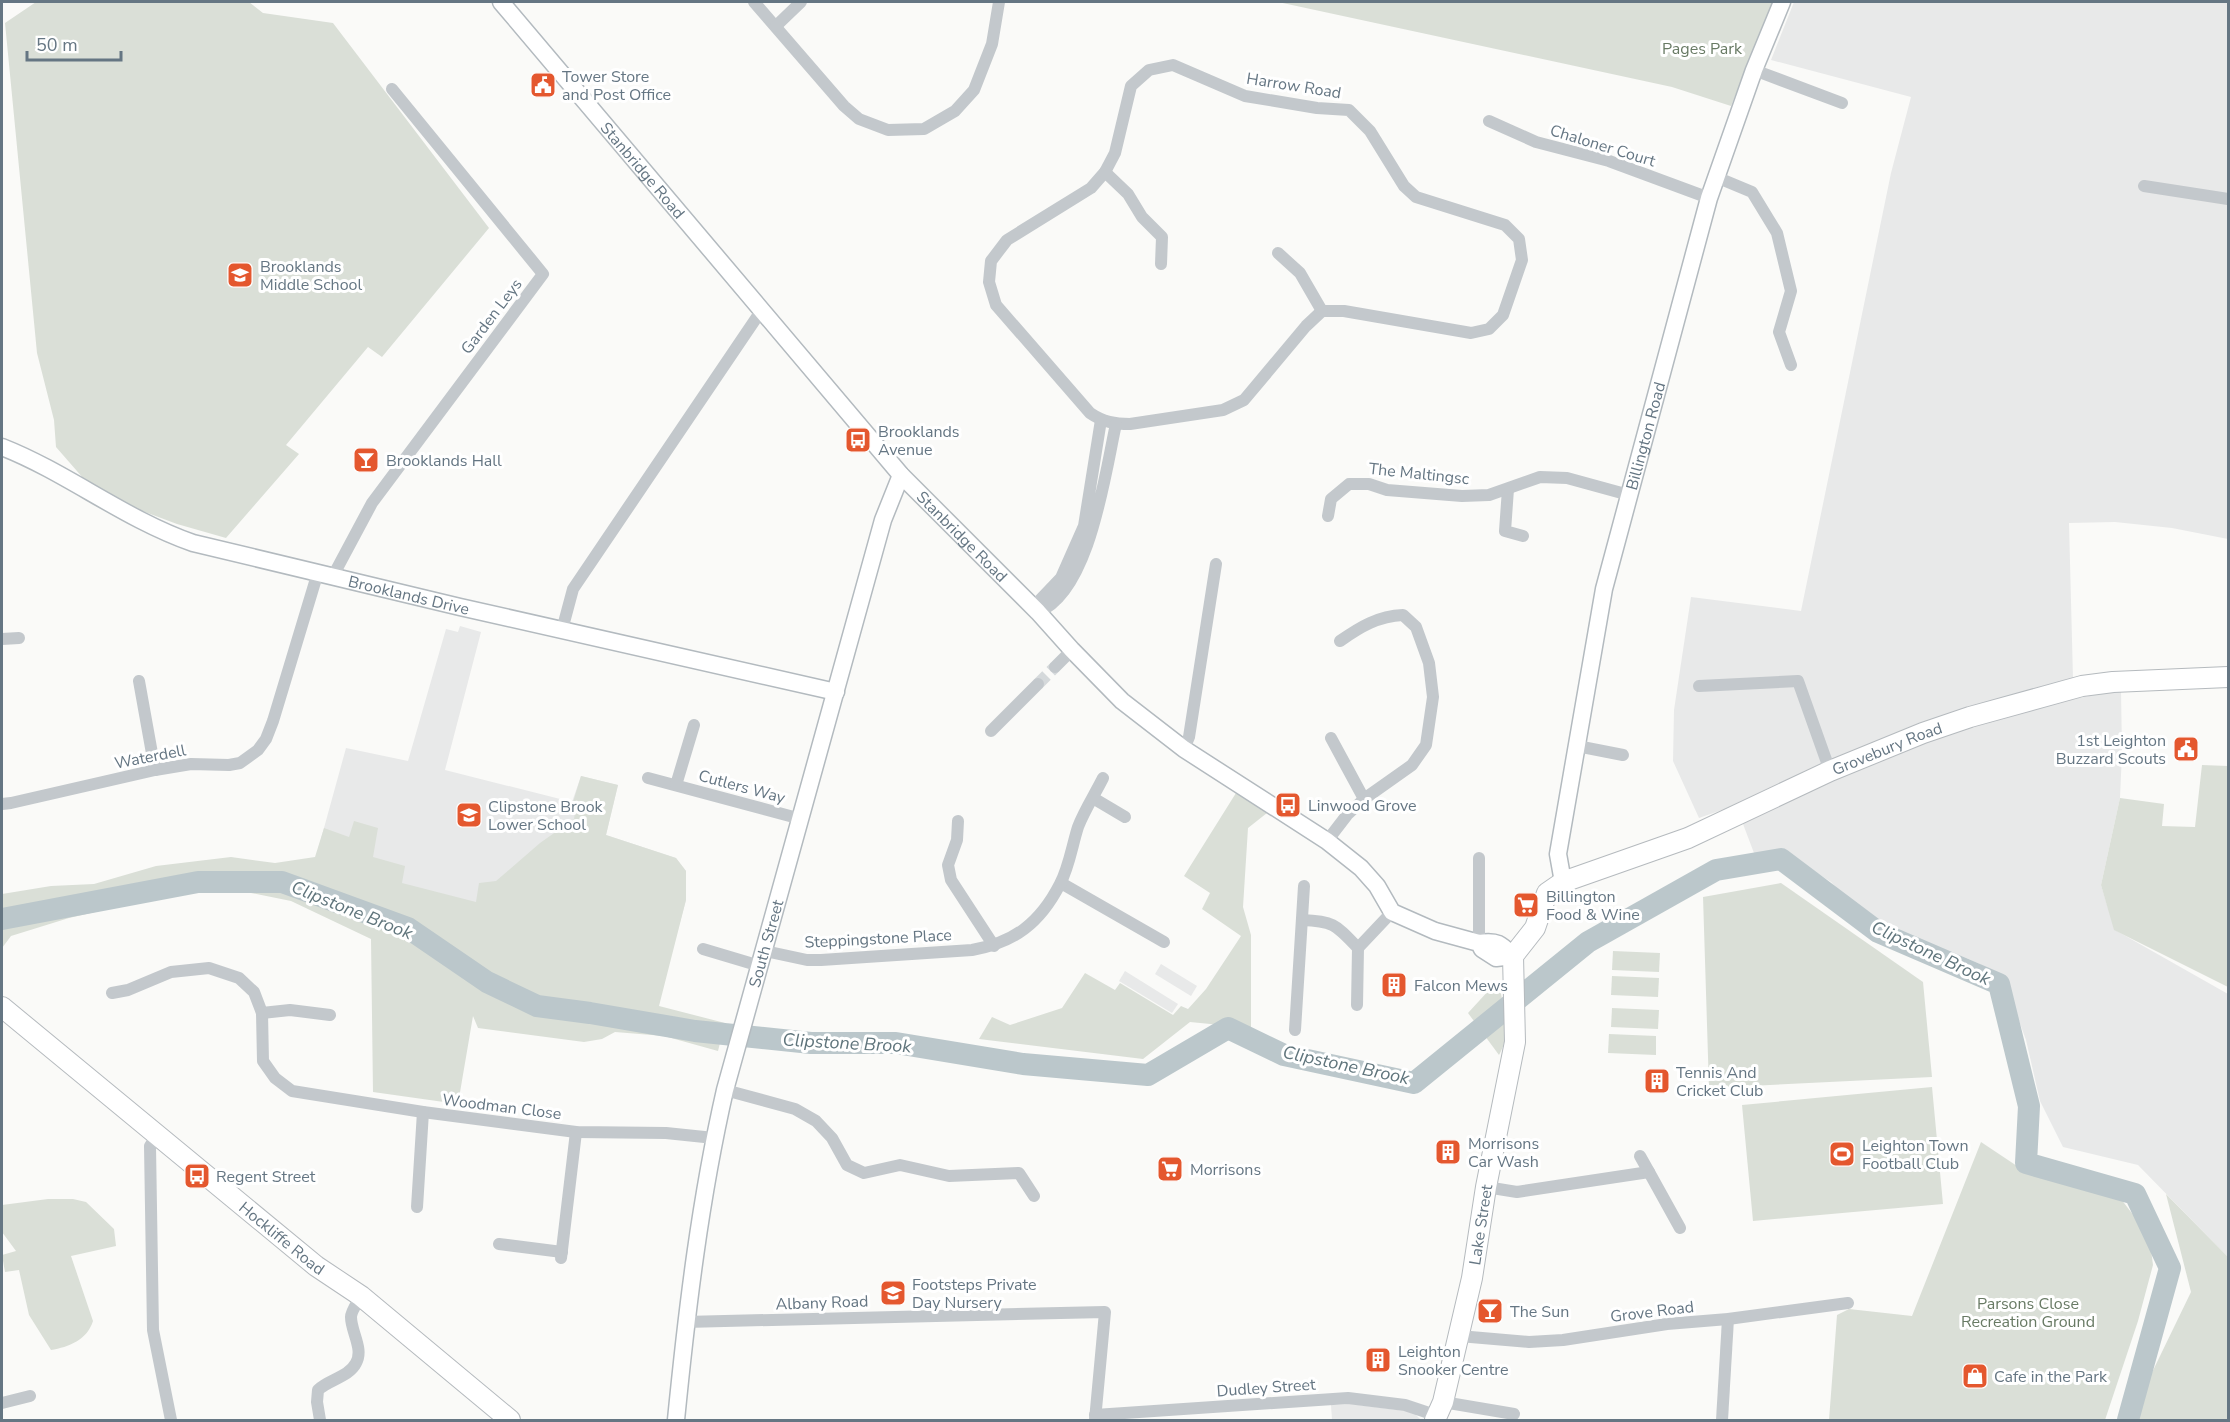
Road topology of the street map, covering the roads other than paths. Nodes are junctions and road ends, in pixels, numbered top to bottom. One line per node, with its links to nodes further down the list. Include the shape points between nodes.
1 (501, 2): 18 (street, Stanbridge Road)
2 (754, 2): 6 (street)
3 (801, 2): 6 (street)
4 (999, 2): 6 (street, via 992,44 974,90 955,111 924,129 888,130 859,119)
5 (1782, 2): 7 (street, Billington Road)
6 (776, 26)
7 (1754, 70): 9 (street); 12 (street, Billington Road)
8 (392, 89): 30 (street, Garden Leys, via 543,274 372,503)
9 (1842, 103)
10 (1490, 121): 14 (street, Chaloner Court, via 1536,142 1609,161)
11 (1105, 172): 17 (street, via 1162,237); 19 (street, Harrow Road, via 1115,153 1131,86 1149,70 1173,65 1245,96 1349,110 1370,131 1404,186 1416,197 1505,225 1519,239 1522,260 1503,315 1489,329 1471,333 1344,311); 21 (street, Harrow Road, via 1091,188 1007,240 991,261 989,282 996,304)
12 (1716, 177): 14 (street, Billington Road); 20 (street, via 1752,192 1777,233 1791,291 1779,332)
13 (2144, 186): 15 (street)
14 (1709, 198): 26 (street, Billington Road)
15 (2229, 199)
16 (1278, 253): 19 (street, via 1300,273)
17 (1161, 264)
18 (761, 311): 24 (street, Stanbridge Road); 32 (street, via 573,589)
19 (1322, 311): 22 (street, Harrow Road, via 1244,400 1223,410)
20 (1791, 365)
21 (1101, 420): 22 (street, Harrow Road); 31 (street, via 1084,526 1061,578 1040,600)
22 (1116, 424): 31 (street, via 1093,529 1073,580 1048,608)
23 (2, 447): 30 (street, Brooklands Drive, via 167,534)
24 (901, 475): 31 (street, Stanbridge Road); 42 (street, South Street, via 884,520)
25 (1508, 489): 26 (street, The Maltingsc, via 1540,477 1567,478); 27 (street, The Maltingsc, via 1489,495 1462,496 1349,484 1330,499); 28 (street, via 1505,531)
26 (1629, 495): 46 (street, Billington Road, via 1604,589)
27 (1328, 516)
28 (1523, 536)
29 (1216, 564): 47 (street)
30 (326, 574): 32 (street, Brooklands Drive); 49 (street, Waterdell, via 273,721 258,750 240,763 191,764)
31 (1038, 612): 36 (street, Stanbridge Road)
32 (562, 630): 42 (street, Brooklands Drive)
33 (19, 638): 34 (street)
34 (2, 639)
35 (1340, 641): 55 (street, via 1362,626 1387,616 1403,615 1416,627 1429,663 1433,697 1426,745 1412,765)
36 (1072, 651): 37 (street); 47 (street, Stanbridge Road, via 1122,701)
37 (1055, 667)
38 (2229, 677): 50 (main road, Grovebury Road, via 2113,681 2082,686 1970,717)
39 (139, 681): 49 (street)
40 (1038, 684): 44 (street)
41 (1699, 686): 50 (street, via 1798,681)
42 (836, 692): 58 (street, South Street)
43 (694, 725): 53 (street, Cutlers Way)
44 (991, 731)
45 (1331, 738): 55 (street)
46 (1577, 746): 48 (street); 62 (street, Billington Road, via 1558,854)
47 (1184, 749): 60 (street, Stanbridge Road)
48 (1623, 755)
49 (155, 770): 56 (street, Waterdell)
50 (1830, 771): 62 (main road, Grovebury Road, via 1688,838)
51 (648, 778): 53 (street, Cutlers Way)
52 (1104, 778): 54 (street, Steppingstone Place)
53 (676, 785): 58 (street, Cutlers Way)
54 (1093, 798): 57 (street); 63 (street, Steppingstone Place, via 1079,825)
55 (1364, 799): 60 (street)
56 (2, 804)
57 (1125, 817)
58 (801, 819): 72 (street, South Street)
59 (958, 821): 69 (street, Steppingstone Place, via 957,840 948,865 951,880)
60 (1327, 841): 65 (street, Stanbridge Road, via 1361,868)
61 (1479, 858): 68 (street)
62 (1563, 882): 73 (main road, via 1547,893 1535,928)
63 (1060, 884): 67 (street); 69 (street, Steppingstone Place, via 1041,914 1012,938)
64 (1304, 886): 66 (street)
65 (1392, 912): 68 (street, via 1435,931); 70 (street)
66 (1302, 920): 70 (street, via 1326,921); 79 (street)
67 (1164, 942)
68 (1479, 943): 73 (street, via 1482,949)
69 (994, 946): 72 (street, Steppingstone Place, via 807,960)
70 (1358, 948): 75 (street)
71 (703, 949): 72 (street, Steppingstone Place)
72 (762, 958): 80 (street, South Street)
73 (1513, 965): 87 (main road, Lake Street, via 1515,1042)
74 (112, 993): 77 (street, Woodman Close, via 171,972 209,968 239,978 254,992)
75 (1357, 1005)
76 (3, 1010): 83 (main road, Hockliffe Road)
77 (262, 1013): 78 (street, via 290,1010); 81 (street, Woodman Close, via 263,1061 274,1078 292,1091)
78 (330, 1015)
79 (1295, 1029)
80 (725, 1090): 84 (street, South Street); 88 (street, via 795,1109 816,1120 847,1165 864,1173 900,1165 949,1176 1019,1173)
81 (423, 1112): 82 (street, Woodman Close); 89 (street, Woodman Close)
82 (576, 1132): 84 (street, Woodman Close); 91 (street, Woodman Close, via 562,1255)
83 (158, 1134): 92 (main road, Hockliffe Road, via 316,1266); 102 (street, via 150,1146 153,1330)
84 (714, 1138): 95 (street, South Street)
85 (1640, 1156): 86 (street)
86 (1649, 1172): 87 (street, via 1517,1191); 90 (street)
87 (1486, 1187): 96 (main road, Lake Street)
88 (1034, 1196)
89 (417, 1207)
90 (1680, 1228)
91 (499, 1245)
92 (361, 1296): 103 (street, via 351,1315 359,1353 356,1364 318,1390); 104 (main road, Hockliffe Road)
93 (1848, 1303): 94 (street, Grove Road)
94 (1728, 1319): 96 (street, Grove Road, via 1529,1342); 106 (street)
95 (685, 1322): 101 (street, Albany Road, via 1105,1312); 105 (street, South Street)
96 (1459, 1336): 99 (main road, Lake Street)
97 (30, 1396): 98 (street)
98 (2, 1403)
99 (1439, 1413): 100 (street, Dudley Street); 101 (street, Dudley Street, via 1348,1398)
100 (1514, 1414)
101 (1095, 1418)
102 (171, 1420)
103 (320, 1420)
104 (510, 1420)
105 (676, 1420)
106 (1722, 1420)

